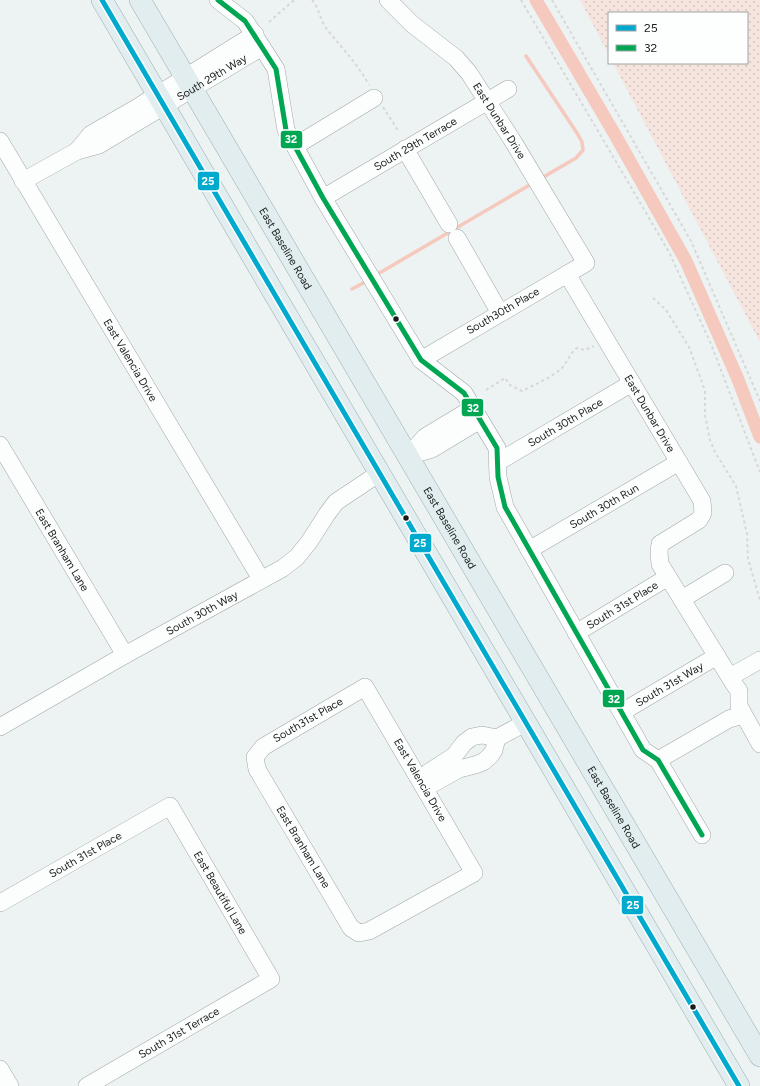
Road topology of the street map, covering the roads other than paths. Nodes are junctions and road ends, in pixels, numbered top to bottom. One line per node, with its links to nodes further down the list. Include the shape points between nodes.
1 (102, 0): 9 (main road)
2 (140, 0): 6 (main road, East Baseline Road)
3 (218, 0): 5 (street, via 245,21)
4 (388, 0): 10 (street, East Dunbar Drive, via 412,24 456,58)
5 (258, 41): 6 (street, South 29th Way); 12 (street, via 276,69 285,128)
6 (189, 84): 9 (street, South 29th Way); 23 (main road, East Baseline Road)
7 (508, 89): 10 (street, South 29th Terrace)
8 (375, 97): 12 (street)
9 (161, 100): 14 (street, via 111,131 91,134 76,150); 26 (main road)
10 (488, 101): 13 (street, South 29th Terrace); 16 (street, East Dunbar Drive)
11 (0, 141): 14 (street, East Valencia Drive)
12 (294, 146): 15 (street)
13 (405, 149): 15 (street, South 29th Terrace); 18 (street)
14 (24, 181): 30 (street, East Valencia Drive)
15 (323, 198): 19 (street)
16 (586, 263): 17 (street, South30th Place)
17 (567, 274): 18 (street, South30th Place); 20 (street, East Dunbar Drive)
18 (500, 313): 19 (street, South30th Place)
19 (421, 360): 21 (street, via 464,393)
20 (632, 383): 24 (street, South 30th Place); 25 (street, East Dunbar Drive)
21 (476, 414): 23 (street, via 450,430 425,437); 24 (street, via 497,448)
22 (0, 445): 33 (street, East Branham Lane)
23 (408, 456): 26 (main road); 38 (main road, East Baseline Road)
24 (498, 462): 27 (street, via 498,477 505,507)
25 (679, 462): 27 (street, South 30th Run); 29 (street, East Dunbar Drive, via 702,501 703,513 699,520 660,544 660,564)
26 (380, 472): 30 (street, South 30th Way, via 336,502 297,557 283,568); 41 (main road)
27 (528, 550): 32 (street)
28 (726, 573): 31 (street)
29 (668, 577): 31 (street); 32 (street, South 31st Place)
30 (261, 579): 33 (street, South 30th Way)
31 (682, 600): 34 (street)
32 (576, 633): 39 (street)
33 (125, 655): 42 (street, South 30th Way)
34 (717, 656): 36 (street); 39 (street, South 31st Way)
35 (760, 660): 36 (street)
36 (730, 677): 40 (street, via 739,692 739,706)
37 (365, 687): 45 (street, South31st Place, via 263,747); 47 (street, East Valencia Drive)
38 (555, 706): 41 (main road); 53 (main road, East Baseline Road)
39 (622, 712): 46 (street, via 643,750)
40 (743, 715): 44 (street); 46 (street, via 729,719)
41 (527, 722): 43 (street); 57 (main road)
42 (0, 727)
43 (497, 738): 47 (street, via 482,735 472,737 454,756 429,772); 47 (street, via 494,750 483,762 459,769 434,783)
44 (760, 744)
45 (255, 757): 50 (street, East Branham Lane, via 257,769 351,928 359,934 369,932)
46 (658, 760): 49 (street)
47 (422, 782): 50 (street, East Valencia Drive)
48 (170, 806): 51 (street, South 31st Place); 52 (street, East Beautiful Lane)
49 (702, 835)
50 (474, 873)
51 (0, 903)
52 (271, 979): 56 (street, South 31st Terrace)
53 (760, 1056)
54 (0, 1069): 55 (street)
55 (10, 1086)
56 (87, 1086)
57 (740, 1086)

